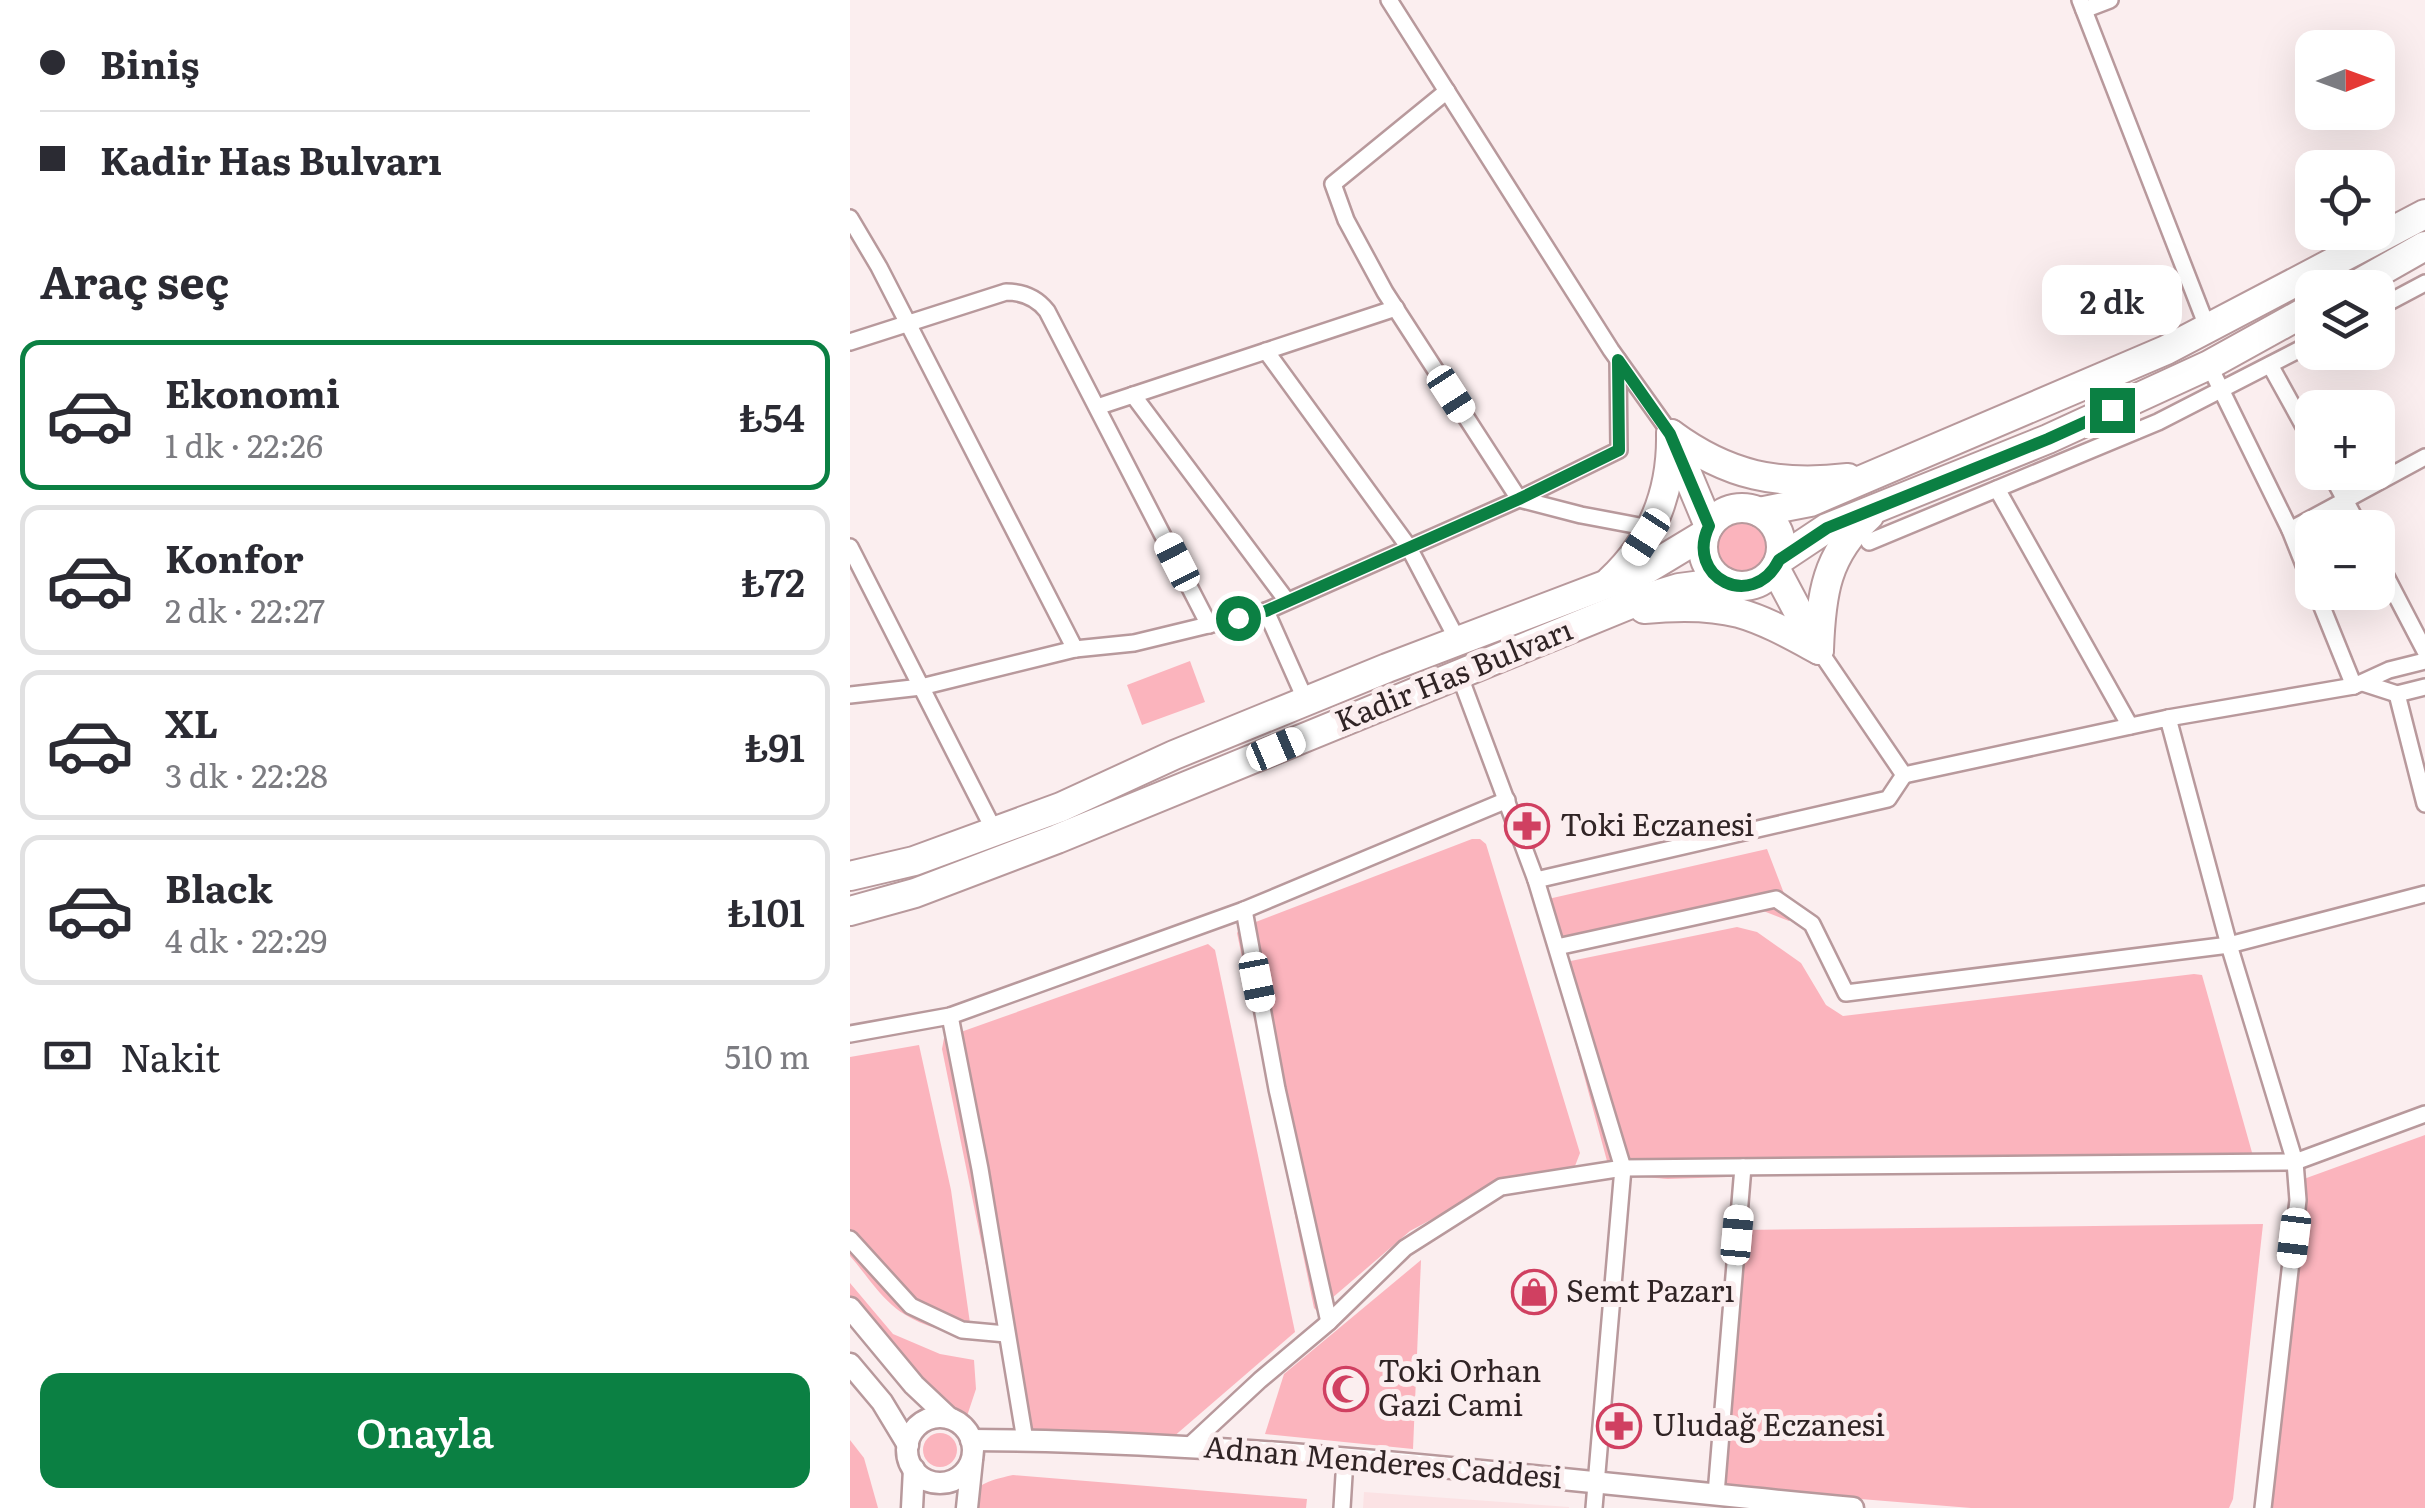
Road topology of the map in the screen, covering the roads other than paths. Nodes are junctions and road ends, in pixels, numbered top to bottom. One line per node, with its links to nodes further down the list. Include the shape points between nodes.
1 (1389, 0): 4 (street)
2 (2110, 0): 3 (street)
3 (2082, 5): 14 (street)
4 (1447, 91): 11 (street, via 1333,184); 18 (street)
5 (2425, 214): 14 (highway)
6 (850, 218): 13 (street)
7 (2425, 246): 8 (highway)
8 (2383, 270)
9 (2425, 282): 10 (street)
10 (2395, 299)
11 (1396, 308): 16 (street); 30 (street)
12 (2295, 320): 20 (highway)
13 (907, 322): 15 (street); 22 (street, via 1006,292 1028,295 1048,311); 51 (street)
14 (2208, 329): 27 (highway)
15 (850, 342)
16 (1266, 351): 21 (street); 40 (street)
17 (2295, 352): 19 (street)
18 (1618, 360): 24 (street); 30 (street, via 1619,450)
19 (2270, 365): 20 (street); 23 (street)
20 (2215, 378): 28 (highway, via 2048,439); 37 (street)
21 (1133, 394): 22 (street); 46 (street)
22 (1097, 406): 49 (street)
23 (2295, 410)
24 (1670, 434): 25 (highway); 35 (highway, via 1666,484); 36 (highway)
25 (1700, 455): 27 (highway, via 1784,480); 33 (highway)
26 (2425, 457): 31 (street)
27 (1889, 469): 33 (highway, via 1810,502)
28 (2002, 477): 32 (highway); 38 (street); 63 (street)
29 (2340, 490): 31 (street)
30 (1519, 499): 35 (street); 40 (street)
31 (2346, 500): 34 (street); 37 (street)
32 (1884, 504): 42 (highway, via 1827,528); 52 (highway, via 1848,537 1830,568)
33 (1754, 510): 36 (highway, via 1722,513); 42 (highway, via 1778,532)
34 (2351, 510)
35 (1650, 528): 45 (highway)
36 (1707, 530): 43 (highway, via 1706,562); 45 (highway, Kadir Has Bulvarı)
37 (2290, 530): 39 (street)
38 (1869, 542)
39 (2295, 542)
40 (1408, 546): 46 (street); 50 (street)
41 (850, 548): 57 (street)
42 (1777, 564): 43 (highway, via 1761,581); 52 (highway)
43 (1734, 584): 45 (highway, Kadir Has Bulvarı); 52 (highway)
44 (2395, 594): 53 (street)
45 (1609, 599): 50 (highway, Kadir Has Bulvarı); 52 (highway, via 1730,610); 55 (highway, Kadir Has Bulvarı)
46 (1287, 601): 48 (street)
47 (2324, 610): 56 (street)
48 (1266, 611): 49 (street); 61 (street)
49 (1209, 625): 51 (street)
50 (1458, 641): 61 (highway, Kadir Has Bulvarı)
51 (1076, 649): 57 (street)
52 (1818, 650): 64 (street)
53 (2425, 651)
54 (2425, 661): 56 (street)
55 (1459, 674): 65 (street); 71 (highway, Kadir Has Bulvarı, via 1057,839 915,893)
56 (2359, 685): 59 (street); 62 (street)
57 (921, 686): 60 (street); 67 (street)
58 (2425, 687): 59 (street)
59 (2396, 694): 66 (street)
60 (850, 696)
61 (1306, 701): 67 (highway, Kadir Has Bulvarı)
62 (2168, 718): 63 (street); 73 (street)
63 (2130, 726): 64 (street)
64 (1904, 775): 69 (street, via 1888,799)
65 (1507, 800): 69 (street); 72 (street)
66 (2425, 804)
67 (995, 832): 68 (highway, Kadir Has Bulvarı)
68 (850, 876)
69 (1536, 880): 74 (street)
70 (2425, 894): 73 (street)
71 (850, 910)
72 (1244, 910): 75 (street); 83 (street)
73 (2229, 945): 74 (street, via 1846,994 1812,924 1776,899); 78 (street)
74 (1557, 946): 79 (street)
75 (950, 1016): 76 (street); 84 (street)
76 (850, 1034)
77 (2425, 1114): 78 (street)
78 (2295, 1162): 80 (street); 101 (street, via 2298,1200)
79 (1622, 1168): 80 (street); 83 (street, via 1501,1187 1406,1248); 93 (street)
80 (1743, 1168): 94 (street)
81 (850, 1239): 84 (street, via 912,1306 962,1330)
82 (850, 1308): 86 (street)
83 (1330, 1322): 89 (street)
84 (1006, 1334): 87 (street)
85 (850, 1364): 88 (street)
86 (949, 1418): 88 (street, via 927,1419); 90 (street, via 967,1430)
87 (1025, 1440): 89 (street, Adnan Menderes Caddesi); 90 (street, Adnan Menderes Caddesi)
88 (908, 1445): 92 (street)
89 (1189, 1446): 91 (street, Adnan Menderes Caddesi)
90 (972, 1447): 92 (street, via 969,1465 953,1480 932,1482); 97 (street)
91 (1345, 1459): 93 (street, Adnan Menderes Caddesi); 98 (street)
92 (914, 1469): 96 (street)
93 (1597, 1482): 94 (street, Adnan Menderes Caddesi); 99 (street)
94 (1716, 1494): 95 (street, Adnan Menderes Caddesi)
95 (1816, 1506): 100 (street, Adnan Menderes Caddesi)
96 (912, 1508)
97 (967, 1508)
98 (1342, 1508)
99 (1594, 1508)
100 (1853, 1508)
101 (2262, 1508)

